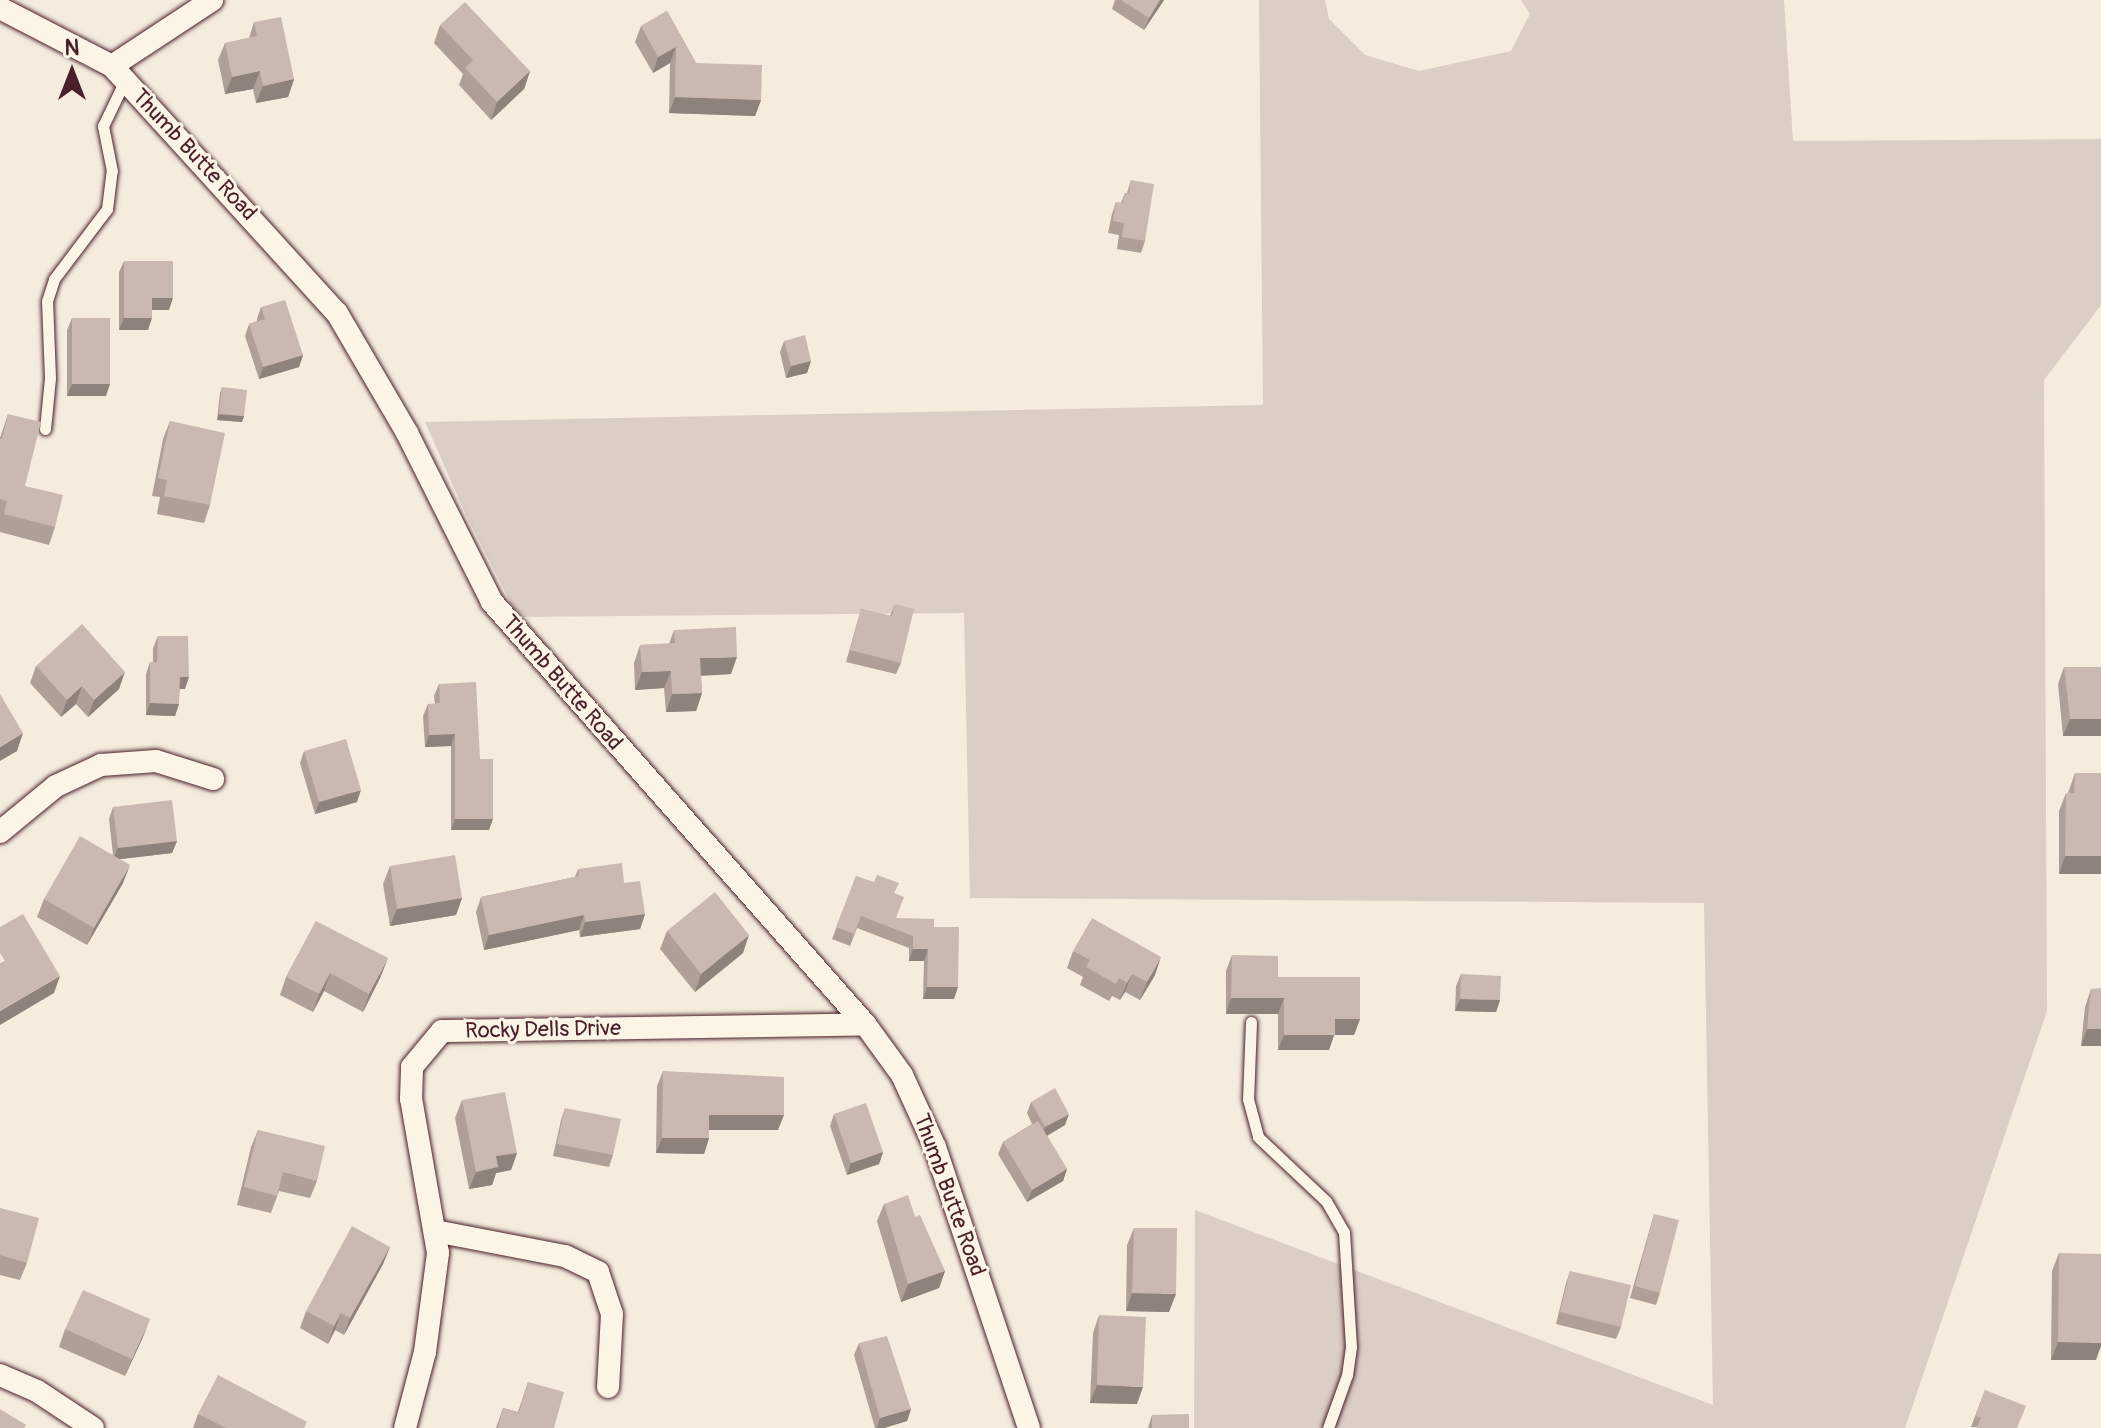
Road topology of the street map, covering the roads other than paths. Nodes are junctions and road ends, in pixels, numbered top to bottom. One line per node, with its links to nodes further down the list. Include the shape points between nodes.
1 (212, 0): 3 (street)
2 (0, 8): 3 (street, Thumb Butte Road)
3 (119, 73): 4 (lane, via 103,126 112,171 107,209 54,279 47,301 50,378); 8 (street, Thumb Butte Road, via 337,313 407,433 492,602)
4 (45, 429)
5 (213, 779): 6 (street, via 156,761 101,765 56,786)
6 (0, 832)
7 (1251, 1022): 15 (lane, via 1248,1099 1258,1137 1326,1201 1344,1232 1351,1347)
8 (865, 1024): 9 (street, Rocky Dells Drive, via 442,1031 412,1067 411,1083); 12 (street, Thumb Butte Road, via 902,1075 935,1147)
9 (435, 1231): 11 (street, via 565,1256 598,1272 612,1314); 14 (street, Rocky Dells Drive, via 438,1253 425,1352)
10 (0, 1375): 13 (street, via 37,1391)
11 (608, 1387)
12 (1021, 1424)
13 (93, 1428)
14 (405, 1428)
15 (1328, 1428)

